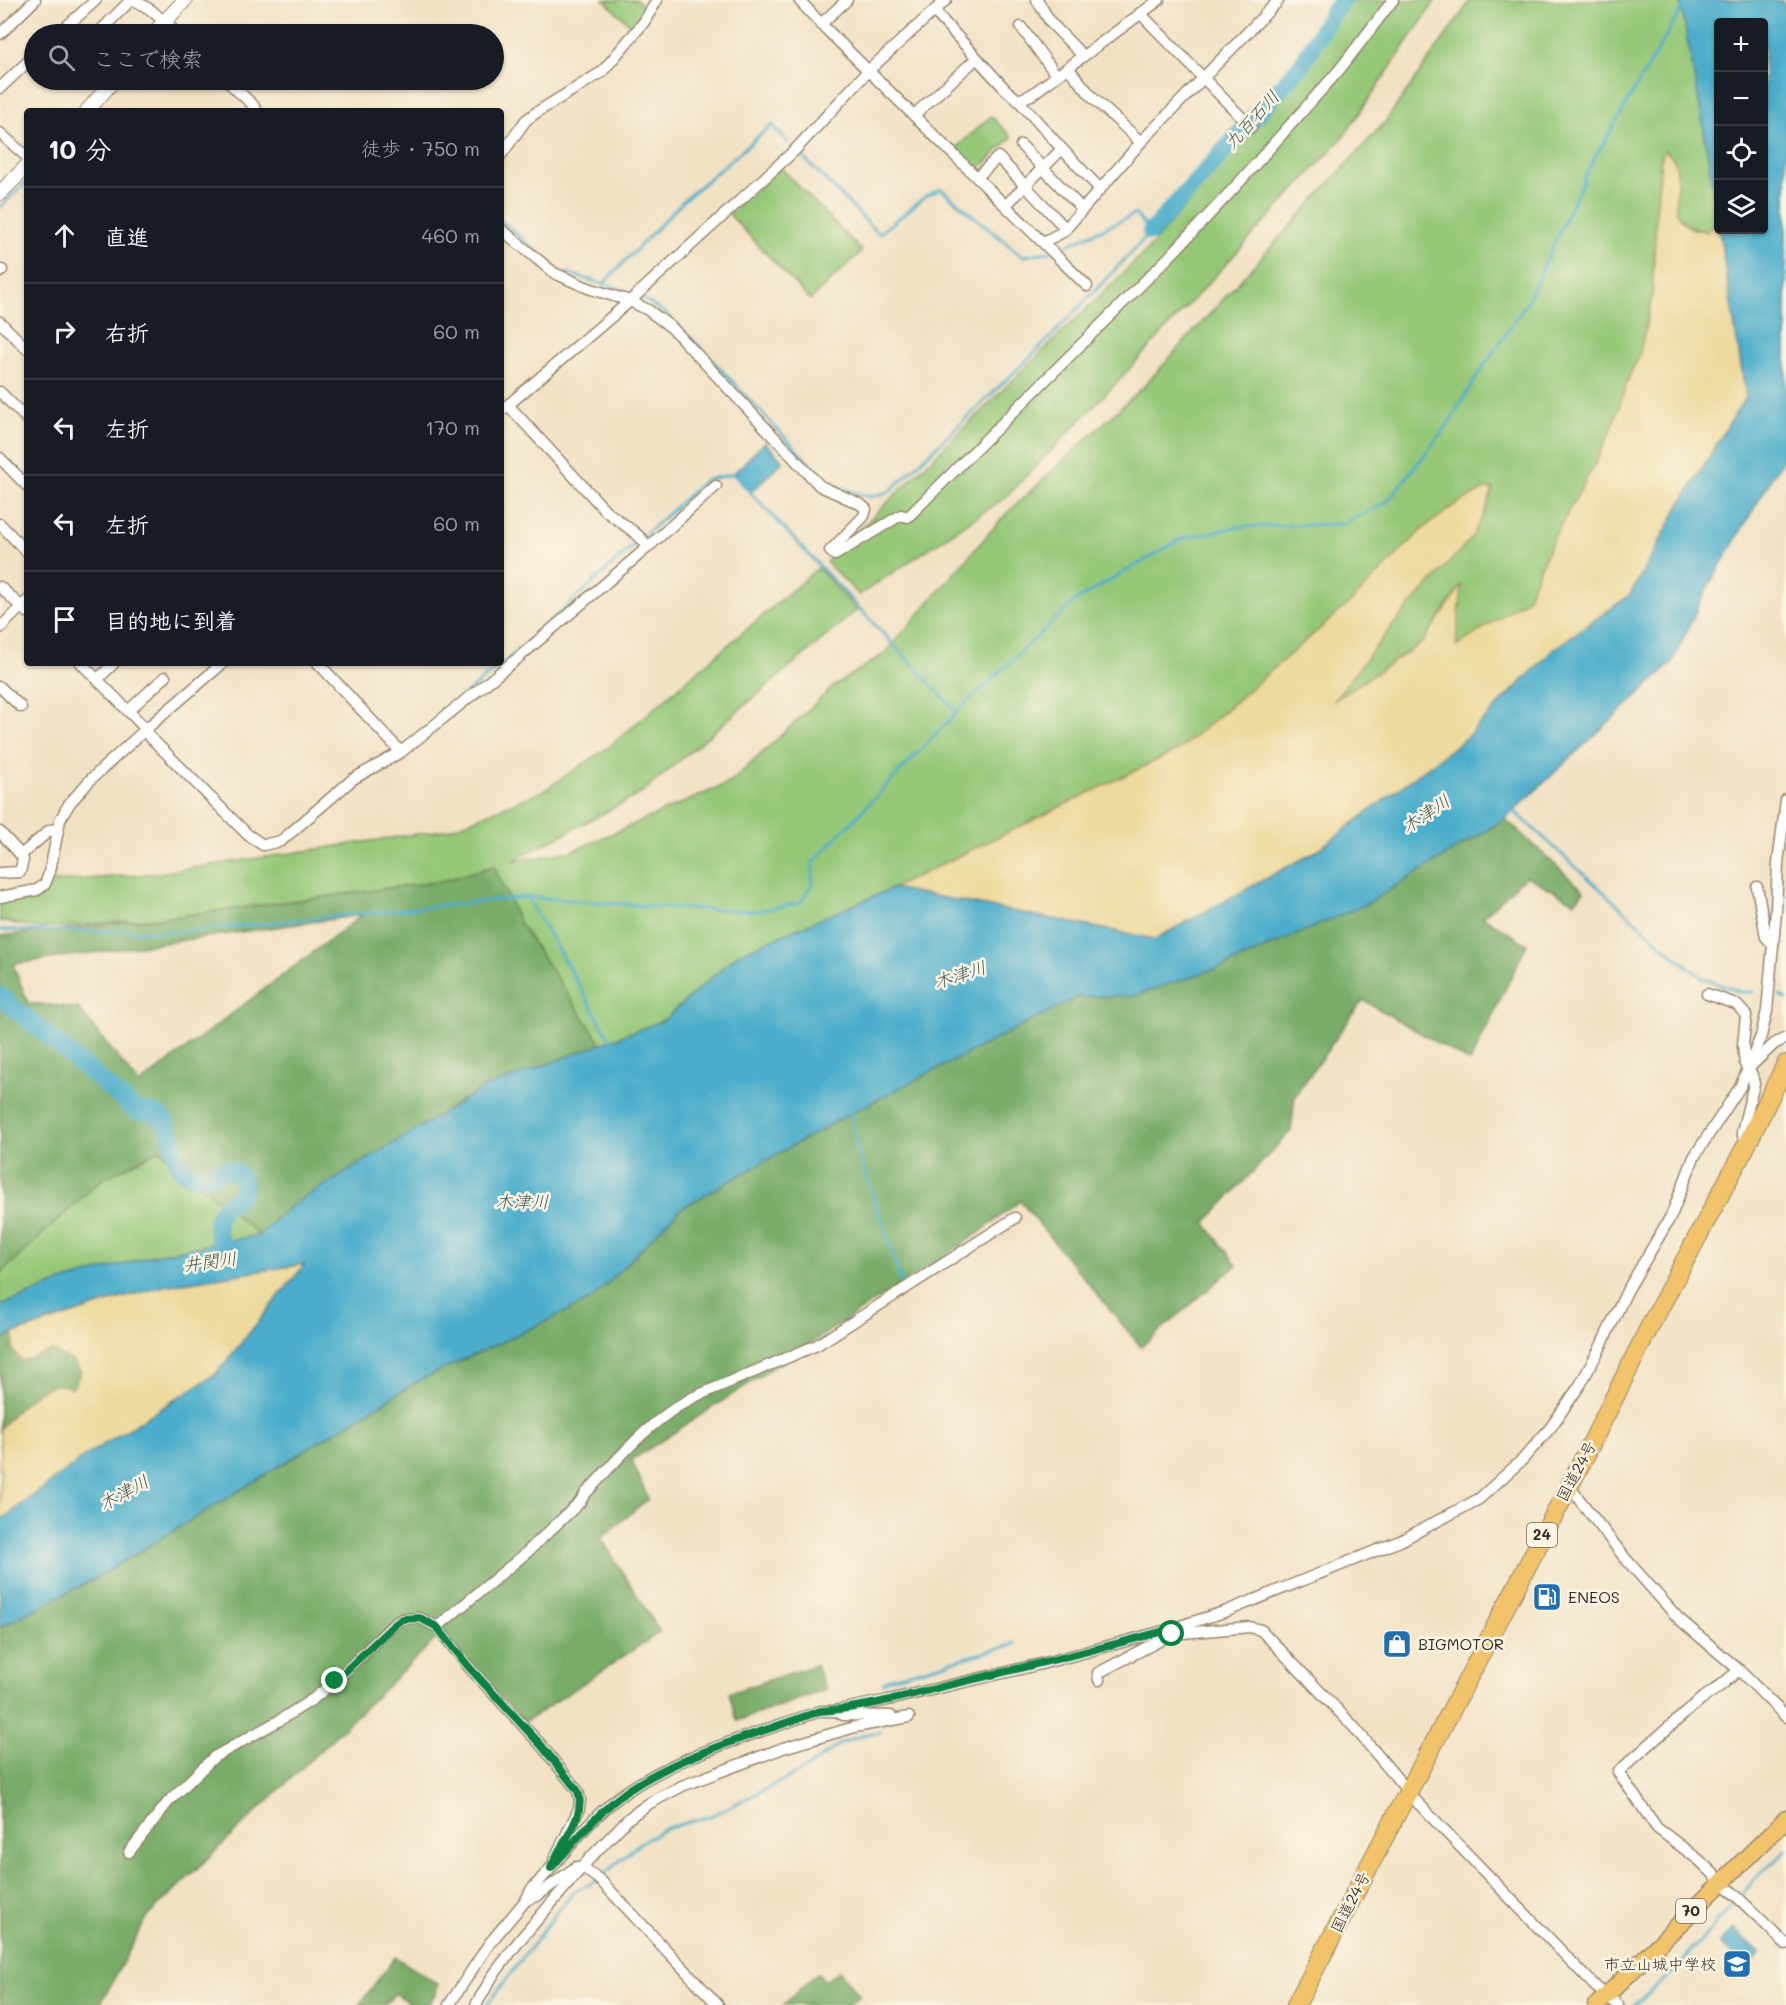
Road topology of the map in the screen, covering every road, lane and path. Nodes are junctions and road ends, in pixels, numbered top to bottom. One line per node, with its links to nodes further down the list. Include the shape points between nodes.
1 (35, 0): 24 (street)
2 (96, 0): 18 (street)
3 (133, 0): 17 (street); 19 (street)
4 (185, 0): 17 (street)
5 (657, 0): 44 (street, via 644,22 602,72 526,120)
6 (799, 0): 22 (street)
7 (847, 0): 22 (street)
8 (946, 0): 15 (street)
9 (1037, 0): 25 (street, via 1051,23)
10 (1142, 0): 16 (street)
11 (1159, 0): 16 (street)
12 (1261, 0): 14 (street)
13 (1393, 0): 58 (street, via 1340,69 1229,194 908,517 901,515 835,555 830,551 864,516 866,509 820,486 672,328)
14 (1275, 4): 31 (street)
15 (934, 11): 26 (street); 29 (street)
16 (1143, 12): 25 (street); 31 (street)
17 (165, 21): 20 (street); 21 (street)
18 (69, 24)
19 (108, 24)
20 (162, 24)
21 (168, 24)
22 (821, 24): 29 (street)
23 (1021, 27): 30 (street)
24 (0, 34)
25 (1083, 56): 28 (street)
26 (977, 58): 35 (street); 38 (street)
27 (24, 67): 32 (street)
28 (1068, 68): 30 (street); 41 (street)
29 (868, 71): 38 (street); 58 (street, via 795,150)
30 (1057, 76): 35 (street)
31 (1202, 78): 39 (street); 41 (street)
32 (0, 88)
33 (105, 90): 36 (street)
34 (237, 90): 37 (street)
35 (1018, 100): 43 (street)
36 (90, 108)
37 (255, 108)
38 (914, 116): 48 (street)
39 (1251, 127)
40 (0, 133): 45 (street)
41 (1140, 142): 50 (street)
42 (1021, 145): 46 (street)
43 (1062, 149): 46 (street); 50 (street)
44 (504, 152)
45 (24, 154)
46 (1043, 168): 49 (street); 53 (street)
47 (24, 169): 51 (street)
48 (978, 176): 49 (street, via 998,157); 52 (street)
49 (1025, 186): 52 (street); 54 (street)
50 (1100, 189): 53 (street)
51 (0, 193)
52 (1006, 205): 56 (street)
53 (1083, 209): 54 (street)
54 (1066, 229): 56 (street)
55 (504, 231): 58 (street, via 554,273)
56 (1043, 242): 57 (street)
57 (1087, 286)
58 (630, 301): 62 (street)
59 (0, 322): 60 (street)
60 (24, 344)
61 (0, 392): 63 (street)
62 (504, 408): 68 (street, via 605,510)
63 (24, 416)
64 (0, 458): 65 (street)
65 (24, 483)
66 (716, 486): 68 (street)
67 (0, 524): 69 (street)
68 (648, 547): 84 (street)
69 (24, 549)
70 (0, 587): 71 (street)
71 (24, 606)
72 (24, 608): 73 (street)
73 (0, 628)
74 (84, 666): 79 (street)
75 (111, 666): 79 (street)
76 (219, 666): 83 (street)
77 (321, 666): 84 (street)
78 (165, 677): 82 (street)
79 (98, 679): 82 (street)
80 (0, 687): 81 (street)
81 (21, 707)
82 (128, 711): 83 (street)
83 (145, 730): 84 (street, via 248,835 263,844 281,841 353,779); 86 (street, via 73,799)
84 (401, 752)
85 (1786, 800): 92 (street)
86 (58, 829): 88 (street, via 50,830); 91 (street, via 45,884 38,890)
87 (0, 832): 88 (street)
88 (21, 855): 89 (street, via 20,872)
89 (0, 873)
90 (1756, 886): 92 (street, via 1766,937)
91 (0, 897)
92 (1773, 945): 96 (street, via 1767,1011)
93 (1707, 994): 96 (street, via 1736,1004 1746,1015 1743,1046)
94 (1786, 1038): 96 (street)
95 (1786, 1064): 97 (highway, 国道24号 / 24)
96 (1748, 1069): 97 (street, via 1754,1084 1742,1132); 101 (street, via 1694,1157 1671,1216 1627,1291 1580,1385 1524,1459 1479,1499 1400,1541)
97 (1746, 1146): 99 (highway, 国道24号 / 24)
98 (1015, 1218): 100 (street, via 817,1345 675,1407 640,1437 533,1547)
99 (1568, 1485): 102 (street, via 1678,1618); 106 (highway, 国道24号 / 24)
100 (437, 1627): 108 (street, via 420,1618 402,1619 313,1699 214,1757 168,1802); 110 (street, via 578,1791 579,1809)
101 (1172, 1632): 103 (street, via 1098,1673); 104 (street); 106 (street, via 1249,1627 1262,1630)
102 (1739, 1670): 105 (street); 111 (street, via 1618,1772 1656,1828)
103 (1099, 1680)
104 (834, 1711): 109 (street, via 843,1715 909,1717 855,1727 783,1748 682,1786 629,1818); 110 (street, via 820,1711 700,1754 647,1779 609,1805)
105 (1786, 1717)
106 (1409, 1789): 114 (street); 118 (highway, 国道24号 / 24)
107 (1786, 1819): 111 (main road, 70)
108 (129, 1852)
109 (583, 1867): 112 (street, via 576,1867); 116 (street, via 519,1941); 117 (street, via 599,1879)
110 (551, 1868): 112 (street)
111 (1722, 1881): 113 (street); 114 (main road, 70)
112 (526, 1900): 115 (street, via 489,1944)
113 (1786, 1944)
114 (1607, 2002)
115 (449, 2005)
116 (476, 2005)
117 (718, 2005)
118 (1296, 2005)

